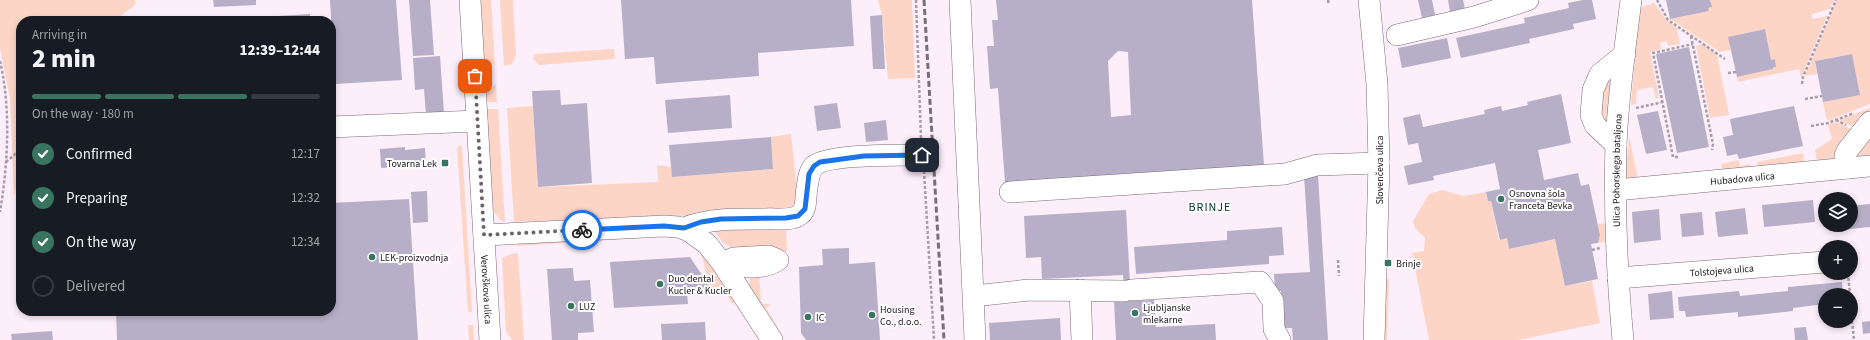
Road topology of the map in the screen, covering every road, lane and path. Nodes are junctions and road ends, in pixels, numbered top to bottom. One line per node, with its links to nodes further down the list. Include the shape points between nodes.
1 (470, 0): 27 (street, Verovškova ulica)
2 (916, 0): 33 (path)
3 (960, 0): 49 (street)
4 (1328, 0): 10 (path)
5 (1369, 0): 36 (street, Slovenčeva ulica, via 1377,84)
6 (1528, 0): 13 (street, via 1474,17)
7 (1631, 0): 16 (street, Ulica Pohorskega bataljona)
8 (1657, 0): 12 (path)
9 (1836, 0): 21 (path)
10 (1329, 5)
11 (1668, 12): 12 (path)
12 (1664, 13): 14 (path, via 1668,20)
13 (1397, 35)
14 (1691, 36): 15 (path); 17 (path)
15 (1693, 44): 24 (path, via 1653,53); 31 (path, via 1713,144)
16 (1625, 54): 30 (street, Ulica Pohorskega bataljona); 30 (street, via 1600,74 1593,90 1591,115 1594,125)
17 (1725, 59)
18 (0, 61): 35 (path, via 6,99)
19 (1736, 72): 20 (path)
20 (1728, 73)
21 (1802, 84)
22 (1822, 96): 23 (path)
23 (1805, 99)
24 (1663, 102): 25 (path); 34 (path, via 1673,157)
25 (1629, 110)
26 (1863, 117): 28 (path); 38 (street, via 1845,156)
27 (477, 121): 29 (street); 43 (street, Verovškova ulica)
28 (1811, 126)
29 (336, 127)
30 (1616, 145): 39 (street, Ulica Pohorskega bataljona)
31 (1712, 150)
32 (16, 153): 35 (path)
33 (922, 155): 42 (street, via 864,156 820,162 809,174 805,209 798,216 721,219); 53 (path)
34 (1678, 157)
35 (6, 162): 41 (path)
36 (1379, 163): 40 (street, via 1317,164 1285,174); 57 (street, Slovenčeva ulica)
37 (1870, 166): 38 (street, Hubadova ulica)
38 (1846, 168): 39 (street, Hubadova ulica)
39 (1616, 190): 47 (street, Ulica Pohorskega bataljona)
40 (1010, 192)
41 (0, 212)
42 (684, 228): 43 (street, via 664,226); 52 (street, via 707,244 722,263)
43 (484, 235): 51 (street, Verovškova ulica)
44 (1338, 260): 46 (path)
45 (1818, 263): 47 (street, Tolstojeva ulica)
46 (1339, 276)
47 (1618, 278): 58 (street, Ulica Pohorskega bataljona)
48 (1080, 290): 49 (street, via 1030,290); 55 (street); 56 (street, via 1127,290 1260,282 1273,301 1274,329)
49 (974, 296): 54 (street)
50 (1853, 328): 59 (path)
51 (490, 340)
52 (772, 340)
53 (934, 340)
54 (975, 340)
55 (1082, 340)
56 (1280, 340)
57 (1374, 340)
58 (1623, 340)
59 (1854, 340)

